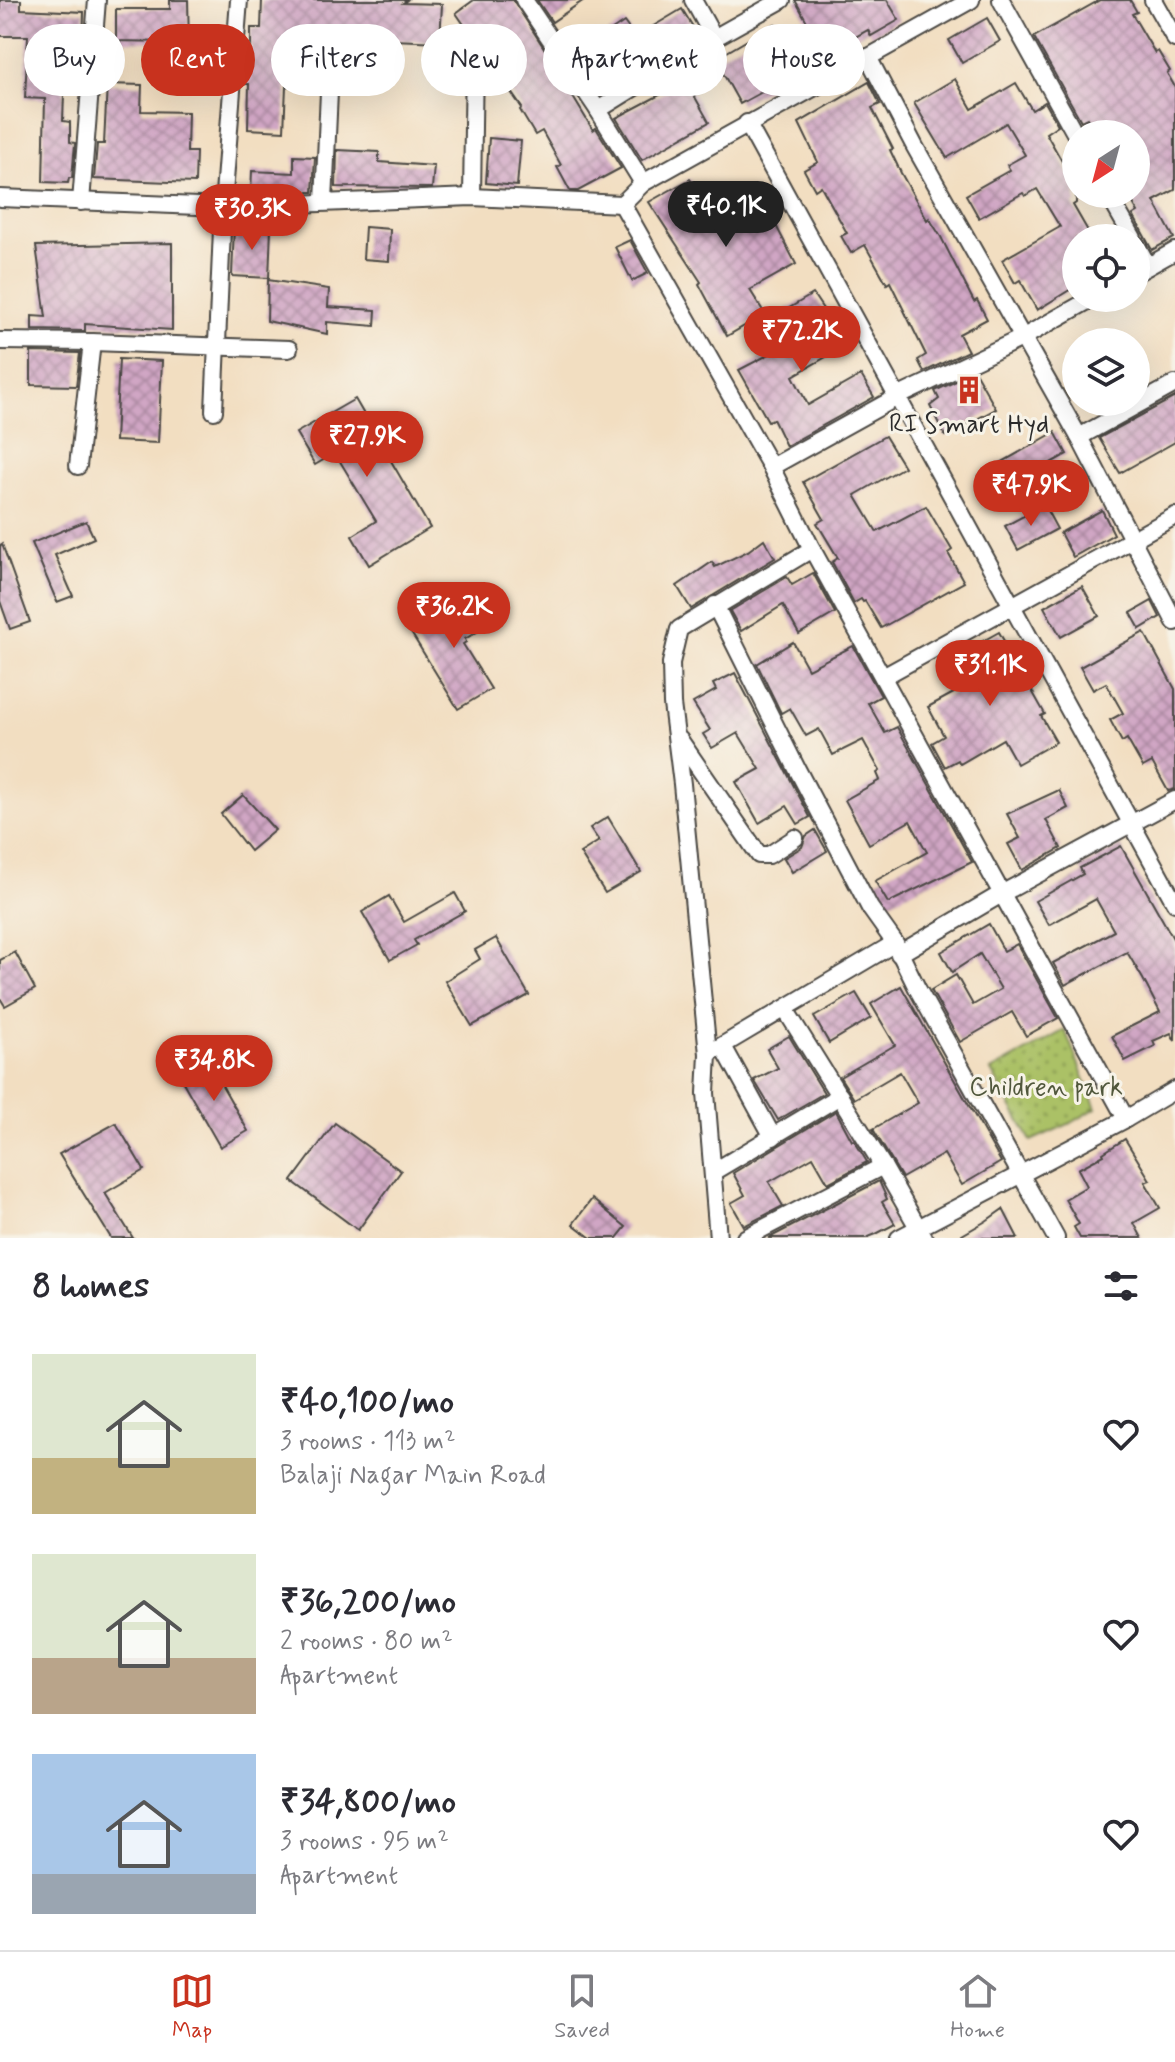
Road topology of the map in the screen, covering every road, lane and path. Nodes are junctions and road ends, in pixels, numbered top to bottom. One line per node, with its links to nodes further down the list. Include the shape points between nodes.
1 (97, 0): 22 (street)
2 (239, 0): 25 (street)
3 (524, 0): 16 (street)
4 (693, 0): 9 (street)
5 (782, 0): 10 (street)
6 (971, 0): 12 (street)
7 (1001, 0): 17 (street)
8 (1153, 0): 11 (street)
9 (706, 24)
10 (727, 31)
11 (1175, 39)
12 (868, 57): 18 (street); 29 (street)
13 (329, 96): 23 (street)
14 (473, 96): 20 (street)
15 (621, 96): 16 (street)
16 (598, 110): 19 (street)
17 (1068, 120)
18 (747, 123): 19 (street); 35 (street)
19 (643, 183): 24 (street)
20 (472, 197): 23 (street); 24 (street)
21 (0, 198): 22 (street)
22 (81, 202): 25 (street)
23 (324, 202): 25 (street)
24 (622, 204): 39 (street)
25 (223, 207): 32 (street)
26 (1175, 251): 27 (street)
27 (1150, 265)
28 (1068, 312): 29 (street)
29 (1022, 338): 35 (street); 37 (street)
30 (0, 341): 31 (street)
31 (92, 342): 32 (street); 38 (street)
32 (217, 346): 33 (street); 36 (street)
33 (289, 349)
34 (1175, 384): 37 (street)
35 (899, 396): 39 (street); 44 (street)
36 (214, 411)
37 (1079, 437): 41 (street)
38 (78, 466)
39 (771, 467): 42 (street)
40 (1175, 516): 41 (street)
41 (1132, 540): 44 (street); 45 (street)
42 (812, 549): 43 (street); 46 (street)
43 (715, 605): 47 (street, via 679,629 671,663); 53 (street, via 870,908)
44 (1014, 605): 46 (street); 49 (street)
45 (1175, 622)
46 (883, 677): 51 (street)
47 (676, 735): 50 (street, via 759,855 769,855); 55 (street)
48 (1175, 800): 49 (street)
49 (1132, 823): 51 (street); 52 (street)
50 (795, 838)
51 (1003, 893): 53 (street); 58 (street)
52 (1175, 903)
53 (897, 949): 54 (street); 62 (street)
54 (785, 1009): 55 (street); 57 (street)
55 (715, 1050): 59 (street); 61 (street, via 706,1093)
56 (1175, 1090): 58 (street)
57 (840, 1096): 59 (street); 60 (street)
58 (1126, 1119): 62 (street)
59 (773, 1137): 61 (street)
60 (883, 1166): 63 (street); 65 (street)
61 (713, 1172): 64 (street)
62 (1020, 1173): 63 (street); 67 (street)
63 (921, 1233): 66 (street)
64 (718, 1238)
65 (745, 1238)
66 (899, 1238)
67 (1056, 1238)

